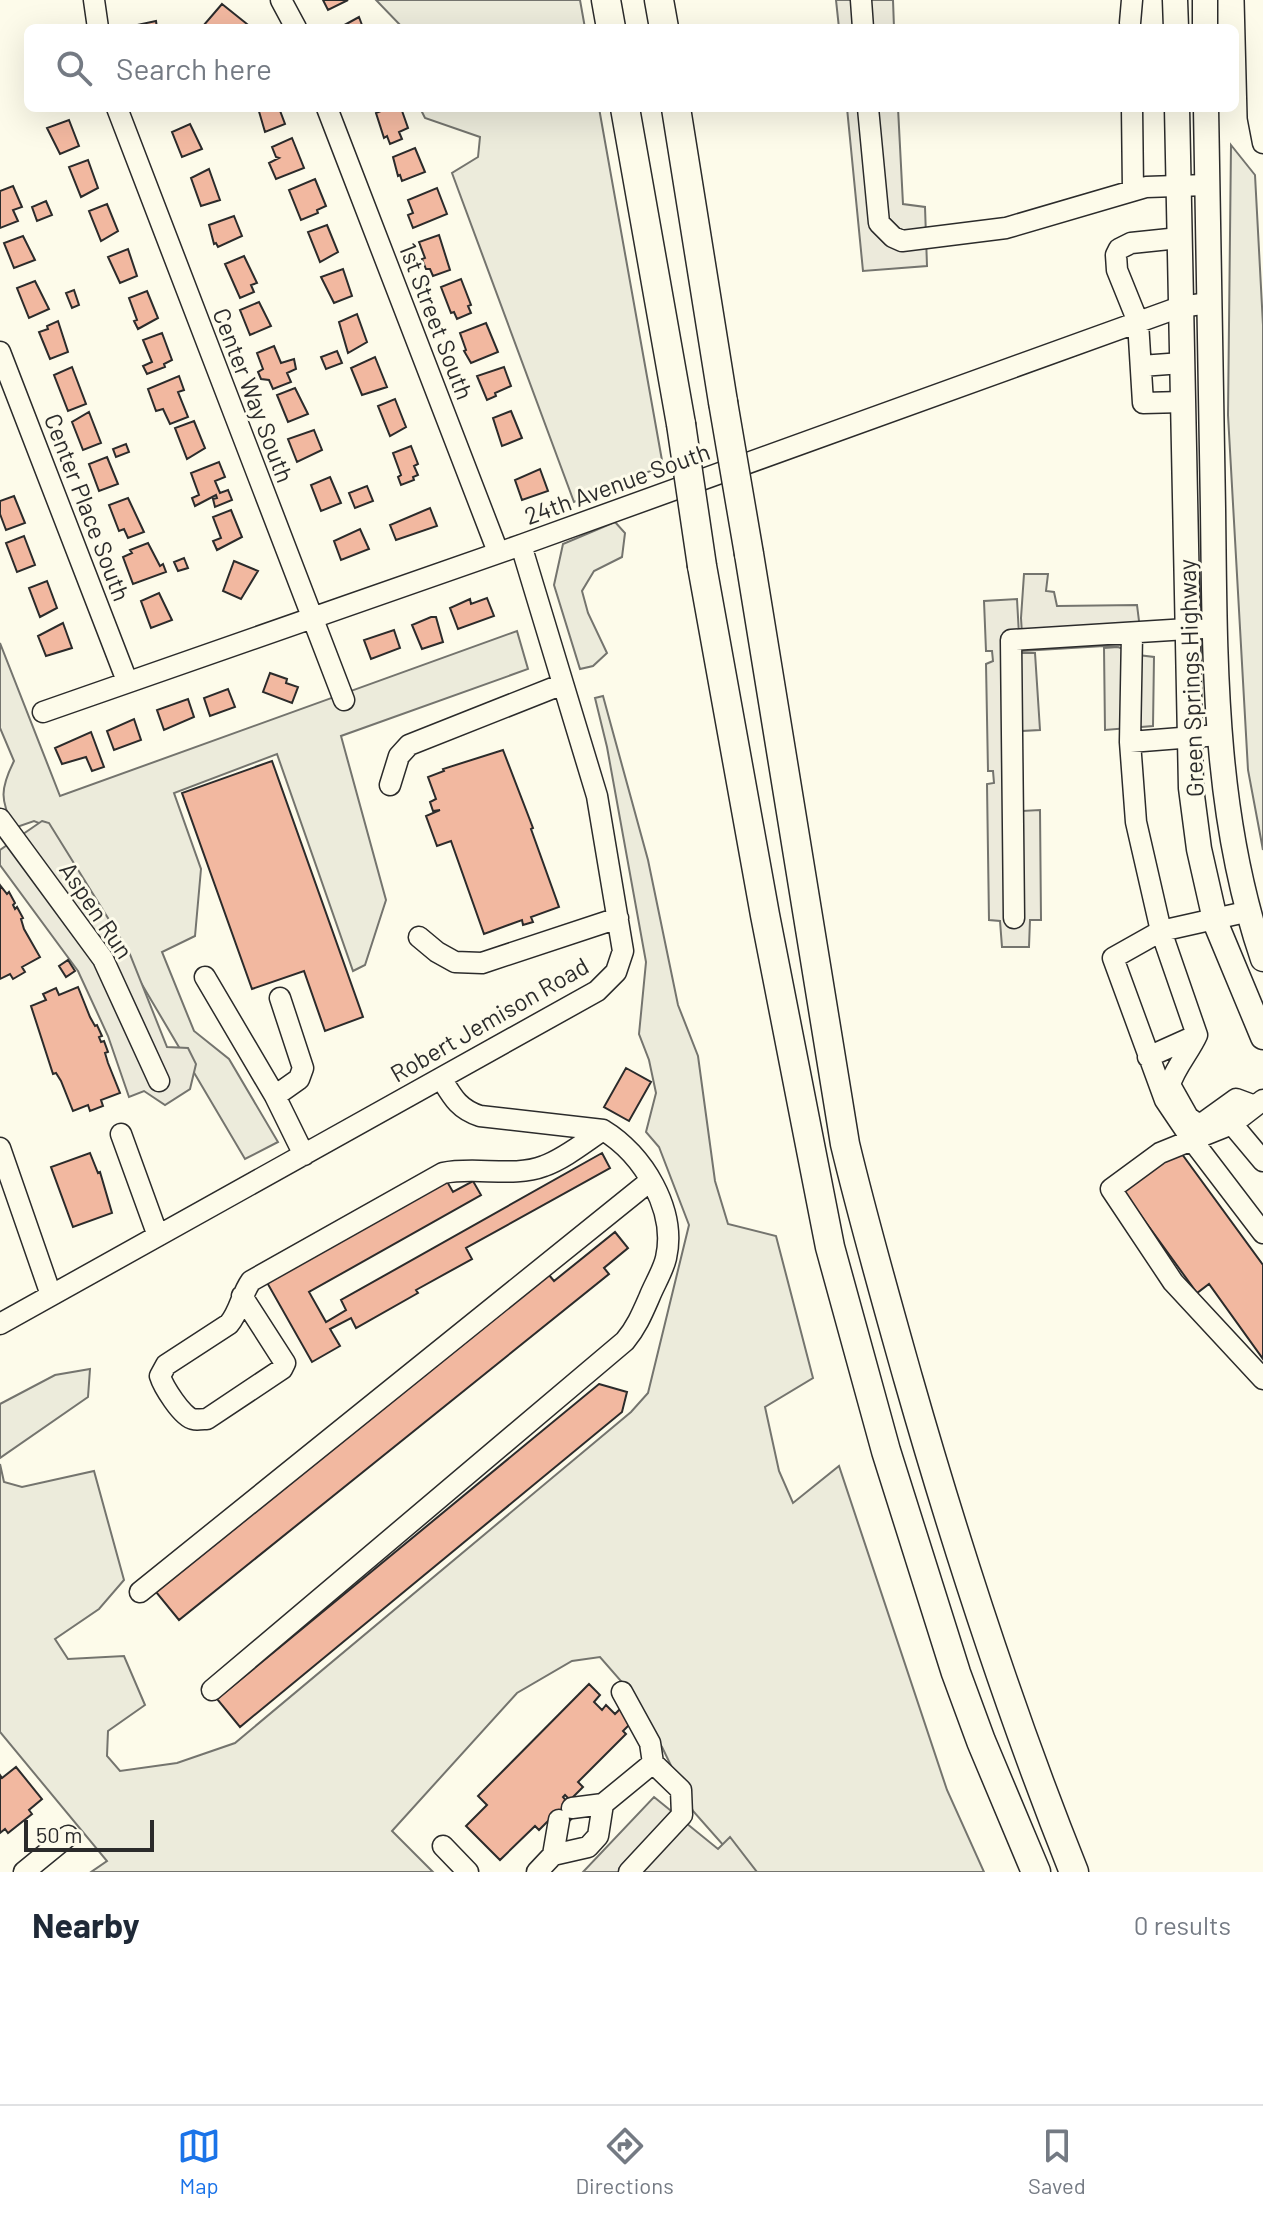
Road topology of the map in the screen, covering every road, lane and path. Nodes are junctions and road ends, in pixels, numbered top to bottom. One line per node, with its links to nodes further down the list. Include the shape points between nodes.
1 (94, 0): 11 (street)
2 (281, 0): 12 (street)
3 (606, 0): 13 (highway)
4 (659, 0): 14 (highway)
5 (861, 0): 15 (street)
6 (1132, 0): 10 (street)
7 (1175, 0): 16 (main road)
8 (1205, 0): 17 (main road)
9 (1255, 0): 26 (street)
10 (1130, 23)
11 (97, 24)
12 (294, 24)
13 (610, 24)
14 (663, 24)
15 (863, 24)
16 (1176, 24)
17 (1205, 24)
18 (119, 112): 40 (street, Center Way South)
19 (329, 112): 39 (street, 1st Street South)
20 (626, 112): 95 (highway, bridge, via 702,566 830,1247 886,1451 956,1673)
21 (677, 112): 96 (highway, bridge, via 845,1144 951,1527)
22 (868, 112): 29 (street, via 879,223 902,241 1006,228)
23 (1132, 112): 29 (street)
24 (1177, 112): 27 (main road, Green Springs Highway)
25 (1206, 112): 28 (main road, Green Springs Highway)
26 (1263, 143)
27 (1178, 185): 28 (street); 29 (street); 30 (main road, Green Springs Highway)
28 (1207, 185): 31 (main road, Green Springs Highway)
29 (1133, 190)
30 (1179, 238): 32 (main road, Green Springs Highway); 33 (street, via 1131,243 1116,255)
31 (1209, 303): 32 (street, 24th Avenue South); 41 (main road, Green Springs Highway)
32 (1180, 307): 33 (street, 24th Avenue South); 35 (main road, Green Springs Highway)
33 (1138, 322): 36 (street); 38 (street, 24th Avenue South)
34 (0, 352): 44 (street, Center Place South)
35 (1182, 363): 36 (street); 37 (main road, Green Springs Highway)
36 (1141, 366): 37 (street, via 1143,403)
37 (1183, 402): 42 (main road, Green Springs Highway)
38 (521, 545): 39 (street, 24th Avenue South); 45 (street, Robert Jemison Road)
39 (498, 552): 40 (street, 24th Avenue South)
40 (311, 617): 44 (street, 24th Avenue South); 46 (street, Center Way South)
41 (1215, 627): 42 (street); 48 (main road, Green Springs Highway)
42 (1188, 631): 43 (street); 49 (main road, Green Springs Highway)
43 (1132, 634): 50 (street); 55 (street, via 1011,640)
44 (127, 681): 47 (street, 24th Avenue South)
45 (563, 684): 51 (street, via 409,745 399,756); 54 (street, Robert Jemison Road, via 597,796)
46 (344, 700)
47 (43, 712)
48 (1219, 735): 49 (street); 53 (main road, Green Springs Highway, via 1230,837)
49 (1190, 737): 50 (street); 56 (main road, Green Springs Highway, via 1197,834)
50 (1130, 742): 57 (street, via 1136,822)
51 (390, 785)
52 (0, 819): 66 (street, Aspen Run, via 103,959)
53 (1250, 911): 56 (street); 59 (main road, Green Springs Highway)
54 (618, 918): 58 (street, via 482,963 455,962); 65 (street, Robert Jemison Road, via 623,951 616,972 597,991)
55 (1014, 918)
56 (1215, 919): 57 (street); 63 (main road, Green Springs Highway)
57 (1161, 931): 62 (street); 64 (street, via 1113,958)
58 (419, 937)
59 (1263, 959)
60 (205, 977): 67 (street)
61 (280, 998): 67 (street, via 303,1068 299,1079)
62 (1197, 1035): 64 (street); 68 (street, via 1170,1085 1188,1117 1204,1122 1236,1099)
63 (1263, 1037)
64 (1148, 1057): 72 (street, via 1165,1100)
65 (441, 1078): 70 (street, via 457,1104 480,1116); 74 (street, Robert Jemison Road)
66 (159, 1081)
67 (275, 1096): 74 (street)
68 (1259, 1103): 69 (street)
69 (1232, 1124): 72 (street); 75 (street)
70 (603, 1130): 76 (street, via 618,1139); 80 (street, via 544,1166 456,1171 431,1179 251,1281)
71 (121, 1134): 78 (street)
72 (1192, 1140): 77 (street); 82 (street, via 1160,1153 1111,1189 1173,1282)
73 (0, 1148): 79 (street)
74 (304, 1155): 78 (street, Robert Jemison Road)
75 (1263, 1161)
76 (650, 1181): 83 (street); 84 (street, via 663,1208 666,1258 635,1330)
77 (1263, 1233)
78 (158, 1236): 79 (street, Robert Jemison Road)
79 (51, 1295): 81 (street, Robert Jemison Road)
80 (242, 1296): 80 (street, via 229,1324 166,1365 160,1376 194,1420 207,1419 285,1363)
81 (0, 1324)
82 (1263, 1379)
83 (140, 1592)
84 (212, 1690)
85 (622, 1692): 86 (street, via 650,1743)
86 (653, 1763): 87 (street); 94 (street, via 681,1790 682,1815)
87 (603, 1804): 90 (street, via 566,1814); 90 (street, via 598,1836 588,1847)
88 (68, 1836): 91 (street)
89 (443, 1846): 92 (street)
90 (553, 1855): 93 (street)
91 (24, 1872)
92 (468, 1872)
93 (537, 1872)
94 (629, 1872)
95 (1036, 1872)
96 (1074, 1872)

